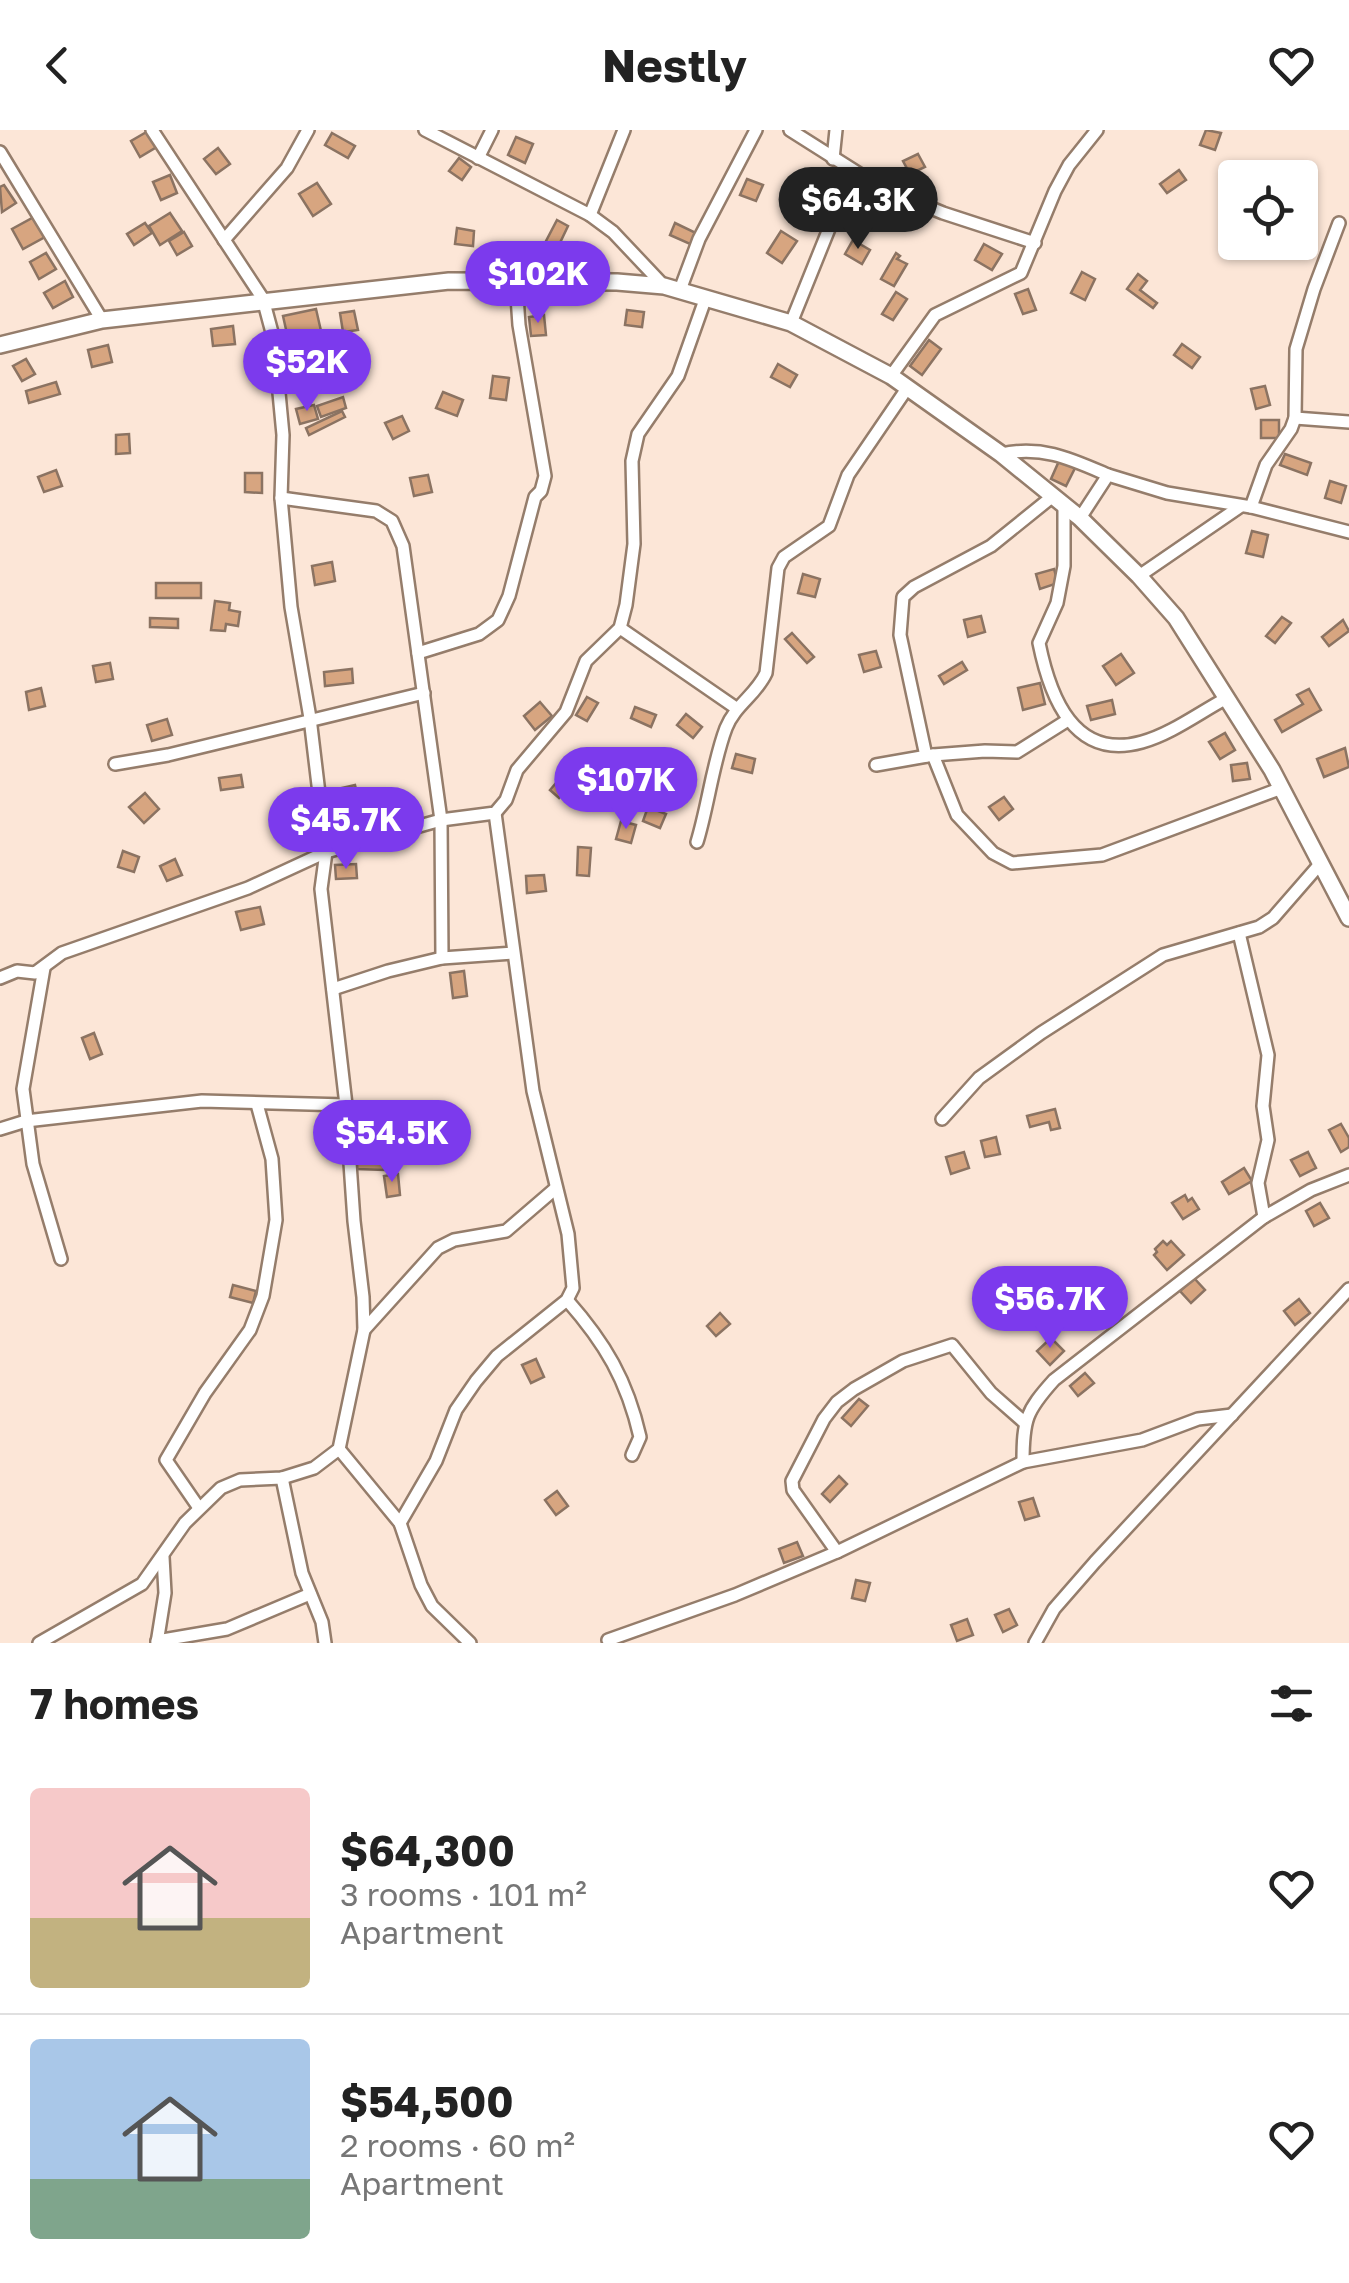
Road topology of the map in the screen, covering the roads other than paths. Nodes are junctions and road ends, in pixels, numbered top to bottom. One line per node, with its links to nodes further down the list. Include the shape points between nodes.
1 (152, 130): 16 (street)
2 (308, 130): 16 (street, via 287,168)
3 (425, 130): 11 (street)
4 (492, 130): 11 (street)
5 (624, 130): 14 (street)
6 (756, 130): 19 (street)
7 (790, 130): 12 (street)
8 (836, 130): 12 (street)
9 (1097, 130): 17 (street, via 1054,191)
10 (0, 152): 22 (street)
11 (478, 158): 14 (street)
12 (834, 159): 13 (street)
13 (880, 187): 17 (street); 23 (street, via 839,204)
14 (590, 215): 19 (street)
15 (1339, 223): 27 (street, via 1296,350)
16 (224, 240): 21 (street)
17 (1035, 243): 25 (street, via 1013,280 936,315)
18 (516, 282): 19 (street); 21 (street, via 449,281); 38 (street, via 545,476 498,620 479,634)
19 (672, 288): 20 (street)
20 (706, 298): 23 (street); 37 (street, via 678,376 638,434 632,461 634,544)
21 (263, 300): 22 (street); 31 (street, via 276,358)
22 (102, 320): 24 (street)
23 (791, 323): 25 (street)
24 (0, 345)
25 (891, 376): 26 (street)
26 (908, 388): 29 (street); 41 (street, via 848,474 830,526 778,568 766,673 759,689)
27 (1295, 418): 28 (street); 33 (street)
28 (1349, 422)
29 (1001, 454): 30 (street, via 1036,449); 32 (street)
30 (1108, 475): 33 (street); 34 (street)
31 (281, 498): 38 (street, via 376,511 392,521); 42 (street)
32 (1059, 500): 34 (street); 43 (street, via 1064,566 1039,643); 44 (street, via 903,597 900,635)
33 (1246, 507): 35 (street); 36 (street)
34 (1080, 518): 36 (street)
35 (1349, 532)
36 (1138, 576): 40 (street, via 1176,618)
37 (620, 628): 41 (street); 48 (street, via 586,661 566,712 517,770)
38 (418, 653): 39 (street)
39 (424, 693): 42 (street); 49 (street)
40 (1226, 698): 43 (street, via 1139,744 1102,744); 47 (street)
41 (736, 708): 50 (street)
42 (310, 718): 45 (street); 51 (street)
43 (1068, 720): 44 (street, via 1018,752)
44 (929, 756): 46 (street); 47 (street, via 957,814 993,853 1012,863 1102,856)
45 (115, 764)
46 (876, 765)
47 (1282, 788): 52 (street)
48 (495, 812): 49 (street); 55 (street)
49 (441, 820): 51 (street); 56 (street)
50 (697, 842)
51 (326, 852): 57 (street, via 248,888 62,953); 59 (street, via 321,889)
52 (1320, 864): 53 (street); 54 (street, via 1273,918)
53 (1349, 918)
54 (1239, 933): 62 (street, via 1163,955 979,1078); 67 (street, via 1268,1055 1268,1140 1258,1183)
55 (513, 953): 56 (street); 66 (street, via 533,1091)
56 (442, 958): 59 (street)
57 (44, 968): 58 (street); 63 (street, via 24,1089)
58 (0, 978)
59 (333, 989): 61 (street)
60 (257, 1104): 61 (street); 63 (street, via 202,1102); 78 (street, via 272,1159 276,1220 263,1296 250,1330 166,1460)
61 (346, 1105): 71 (street)
62 (942, 1119)
63 (26, 1121): 64 (street); 68 (street)
64 (0, 1129)
65 (1349, 1176): 67 (street)
66 (556, 1188): 70 (street, via 574,1272); 71 (street, via 506,1231 438,1248)
67 (1264, 1216): 73 (street, via 1054,1380)
68 (61, 1258)
69 (1349, 1289): 72 (street)
70 (567, 1300): 75 (street, via 613,1359 640,1437); 79 (street, via 476,1381)
71 (364, 1330): 74 (street)
72 (1232, 1416): 76 (street); 88 (street, via 1054,1609)
73 (1024, 1422): 76 (street); 80 (street, via 990,1393 952,1345 904,1360 854,1388 824,1420 792,1481 796,1497)
74 (339, 1449): 77 (street, via 314,1468); 79 (street)
75 (632, 1455)
76 (1023, 1462): 80 (street)
77 (282, 1478): 78 (street, via 240,1480); 82 (street)
78 (199, 1508): 81 (street)
79 (400, 1523): 87 (street, via 432,1606)
80 (837, 1552): 83 (street)
81 (163, 1557): 84 (street, via 166,1594); 85 (street, via 142,1584)
82 (310, 1594): 84 (street, via 227,1629); 86 (street)
83 (608, 1640)
84 (157, 1642)
85 (39, 1643)
86 (325, 1643)
87 (470, 1643)
88 (1034, 1643)

